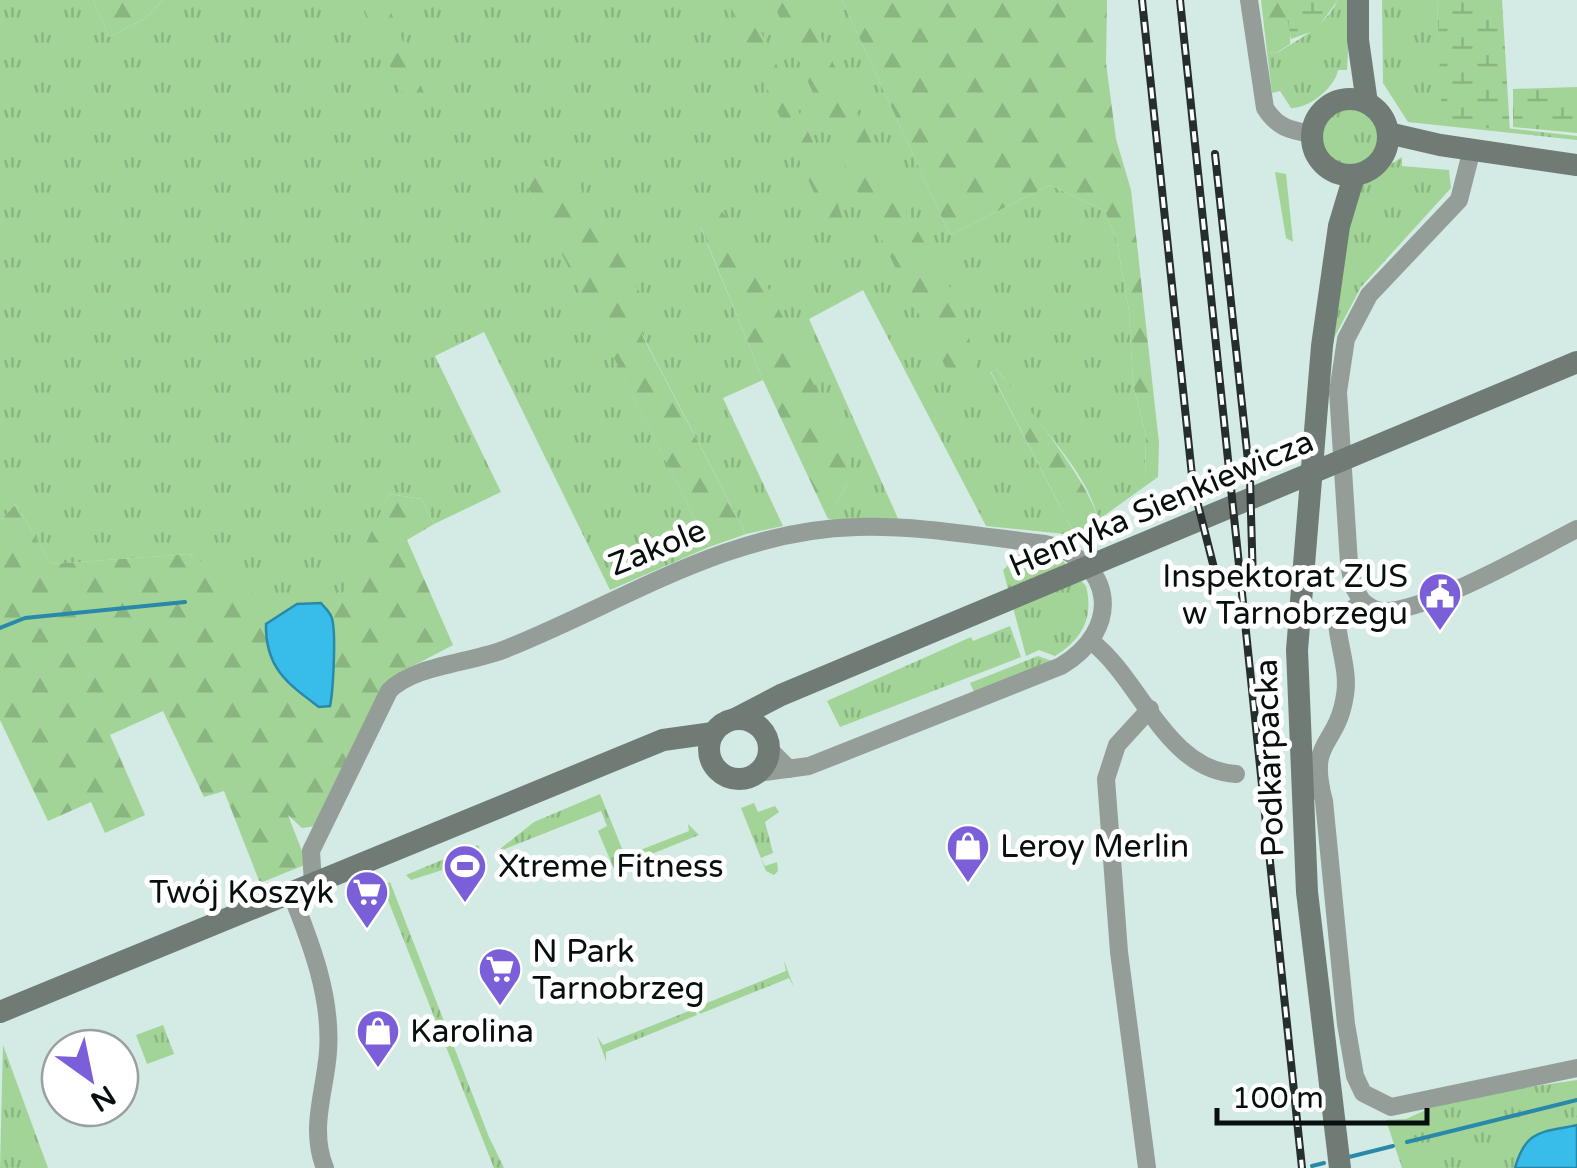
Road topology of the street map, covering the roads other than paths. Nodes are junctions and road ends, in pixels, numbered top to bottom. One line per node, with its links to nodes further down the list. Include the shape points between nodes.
1 (1249, 0): 6 (street, via 1265,108 1286,129)
2 (1358, 0): 3 (main road)
3 (1358, 40): 4 (main road); 5 (main road)
4 (1341, 99): 5 (main road); 6 (main road, via 1318,114)
5 (1367, 102): 7 (main road, via 1382,117)
6 (1310, 134): 12 (main road, via 1314,153)
7 (1388, 141): 8 (main road, via 1425,150); 13 (main road, via 1368,171)
8 (1472, 150): 9 (main road); 17 (street, via 1459,200 1369,295 1346,338 1339,417 1349,562)
9 (1525, 154): 10 (main road); 11 (main road)
10 (1577, 155)
11 (1577, 165)
12 (1328, 168): 13 (main road); 14 (main road, Podkarpacka)
13 (1354, 176): 14 (main road, Podkarpacka)
14 (1339, 226): 34 (main road, Podkarpacka, via 1312,440 1297,650 1307,892)
15 (1577, 362): 19 (main road, Henryka Sienkiewicza)
16 (1577, 529): 17 (street, via 1390,611)
17 (1362, 601): 31 (street, via 1337,623 1346,694 1316,764 1357,1085 1371,1100 1392,1107)
18 (1092, 642): 20 (street); 26 (street, via 1049,672); 29 (street, Zakole, via 1104,612 1101,591 1086,562 1059,547 856,527 750,544 649,581 492,655 398,682 311,850)
19 (770, 701): 21 (main road, Henryka Sienkiewicza); 23 (main road)
20 (1150, 709): 28 (street, via 1195,762); 33 (street, via 1117,745 1106,779 1119,952)
21 (734, 720): 22 (main road); 23 (main road, via 753,723)
22 (714, 733): 24 (main road); 25 (main road)
23 (766, 741): 26 (street); 27 (main road)
24 (639, 751): 25 (main road, via 698,756); 29 (main road)
25 (713, 764): 27 (main road, via 733,778)
26 (789, 770): 27 (street)
27 (757, 773)
28 (1236, 774)
29 (302, 888): 30 (main road); 32 (street, via 328,1022 316,1128)
30 (0, 1012)
31 (1577, 1068)
32 (325, 1168)
33 (1147, 1168)
34 (1340, 1168)

